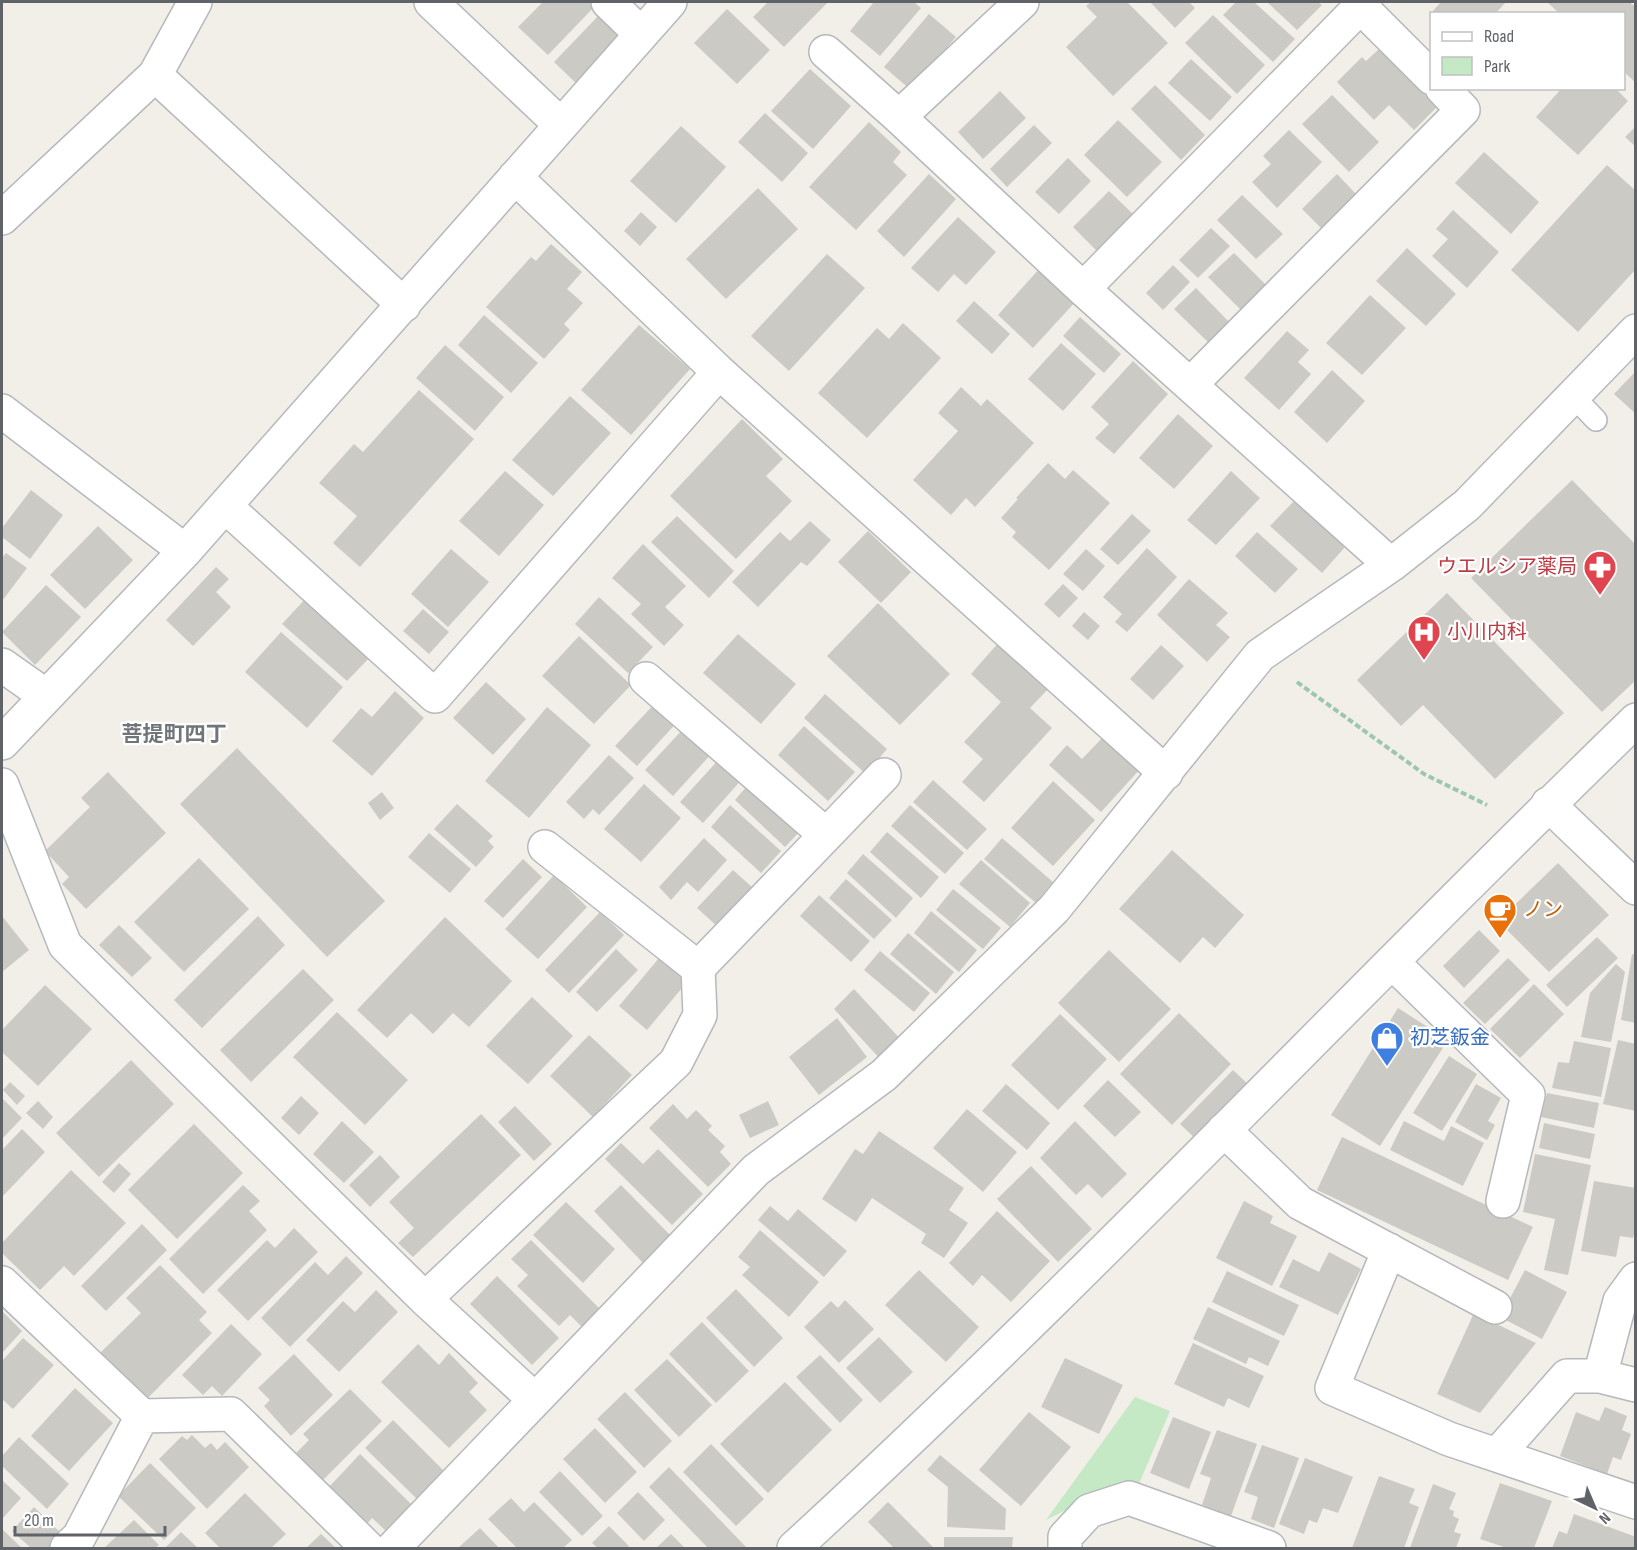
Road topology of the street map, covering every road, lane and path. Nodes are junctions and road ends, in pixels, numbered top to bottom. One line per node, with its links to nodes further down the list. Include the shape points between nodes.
1 (195, 2): 9 (street)
2 (431, 2): 13 (street)
3 (608, 2): 7 (street)
4 (670, 2): 7 (street)
5 (1022, 2): 12 (street)
6 (1362, 4): 10 (street); 16 (street)
7 (641, 34): 13 (street)
8 (826, 52): 12 (street)
9 (155, 75): 15 (street); 17 (street)
10 (1430, 77)
11 (1444, 90): 20 (street, via 1463,110)
12 (899, 117): 16 (street)
13 (561, 125): 14 (street)
14 (515, 177): 17 (street); 19 (street)
15 (2, 218)
16 (1083, 290): 20 (street)
17 (404, 305): 24 (street)
18 (1635, 331): 21 (street)
19 (719, 372): 24 (street, via 435,696); 33 (street)
20 (1190, 385): 26 (street)
21 (1573, 396): 23 (lane); 26 (street, via 1467,505)
22 (2, 411): 25 (street)
23 (1596, 420)
24 (225, 506): 25 (street)
25 (185, 551): 30 (street)
26 (1391, 565): 27 (street)
27 (1260, 655): 33 (street); 36 (path, via 1424,774)
28 (2, 665): 30 (street)
29 (646, 679): 37 (street)
30 (46, 696): 32 (street)
31 (1635, 720): 36 (street)
32 (2, 743)
33 (1166, 773): 51 (street, via 1054,909 884,1075 756,1170)
34 (884, 775): 37 (street)
35 (2, 785): 47 (street, via 65,945)
36 (1538, 815): 39 (street); 40 (street)
37 (826, 835): 41 (street)
38 (545, 847): 41 (street)
39 (1635, 888)
40 (1392, 962): 42 (street); 43 (street, via 1528,1095)
41 (698, 968): 47 (street, via 700,1015 676,1062)
42 (1224, 1130): 44 (street, via 1300,1203); 58 (street, via 884,1466)
43 (1503, 1201)
44 (1389, 1251): 48 (street); 53 (street, via 1332,1388 1449,1439)
45 (1635, 1279): 49 (street, via 1620,1301)
46 (2, 1283): 52 (street)
47 (425, 1299): 51 (street)
48 (1495, 1307)
49 (1600, 1376): 50 (street); 53 (street, via 1567,1376)
50 (1635, 1385)
51 (534, 1399): 57 (street)
52 (142, 1416): 55 (street, via 79,1537); 56 (street, via 231,1414)
53 (1497, 1455): 54 (street)
54 (1635, 1502)
55 (68, 1548)
56 (368, 1548)
57 (393, 1548)
58 (794, 1548)
59 (1065, 1548): 60 (street, via 1065,1537 1089,1511 1129,1498)
60 (1269, 1548)

